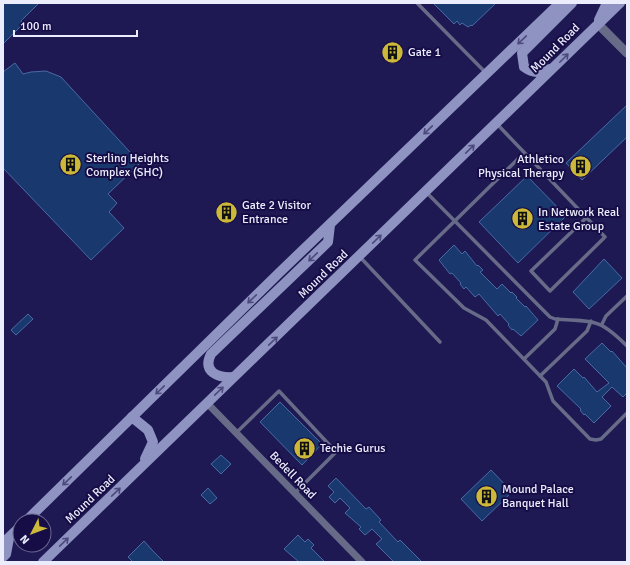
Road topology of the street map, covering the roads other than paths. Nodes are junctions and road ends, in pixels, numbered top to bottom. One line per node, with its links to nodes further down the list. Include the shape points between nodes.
1 (416, 3): 9 (lane)
2 (560, 3): 9 (main road, one-way to 9)
3 (572, 3): 8 (main road, via 522,53 524,67 531,72 539,73)
4 (606, 3): 6 (main road)
5 (620, 3): 6 (main road, Mound Road)
6 (598, 24): 7 (street); 8 (main road, Mound Road, one-way to 6)
7 (627, 54)
8 (553, 69): 10 (main road, Mound Road)
9 (487, 74): 15 (main road, one-way to 15)
10 (496, 124): 11 (lane); 12 (main road, Mound Road, one-way to 10)
11 (524, 153): 13 (lane); 14 (lane)
12 (426, 192): 14 (lane); 16 (main road, Mound Road, one-way to 12)
13 (586, 218): 13 (lane, via 605,237 550,291 532,271)
14 (455, 220): 18 (lane, via 550,316); 23 (lane, via 415,260 464,308 486,320)
15 (330, 225): 25 (main road, one-way to 25, via 328,242 211,354 210,369 220,377); 28 (main road, one-way to 28)
16 (360, 256): 21 (lane); 25 (main road, Mound Road, one-way to 16)
17 (627, 296): 20 (lane, via 606,316)
18 (558, 319): 19 (lane); 23 (lane, via 555,329)
19 (591, 321): 20 (lane); 24 (lane, via 587,331)
20 (602, 324): 22 (lane)
21 (440, 342)
22 (627, 346)
23 (524, 359): 24 (lane)
24 (540, 376): 27 (lane, via 547,384 552,400 594,440 601,439)
25 (233, 377): 26 (main road, Mound Road, one-way to 25)
26 (207, 403): 29 (street, Bedell Road); 30 (main road, Mound Road)
27 (627, 413)
28 (132, 417): 30 (main road, via 148,430 153,442); 32 (main road, one-way to 32)
29 (236, 433): 31 (street, Bedell Road); 31 (lane, via 279,391 336,452)
30 (142, 466): 35 (main road, Mound Road, one-way to 30)
31 (295, 493): 36 (street, Bedell Road)
32 (34, 513)
33 (6, 541): 34 (main road, via 6,554)
34 (3, 557)
35 (43, 562)
36 (362, 562)

